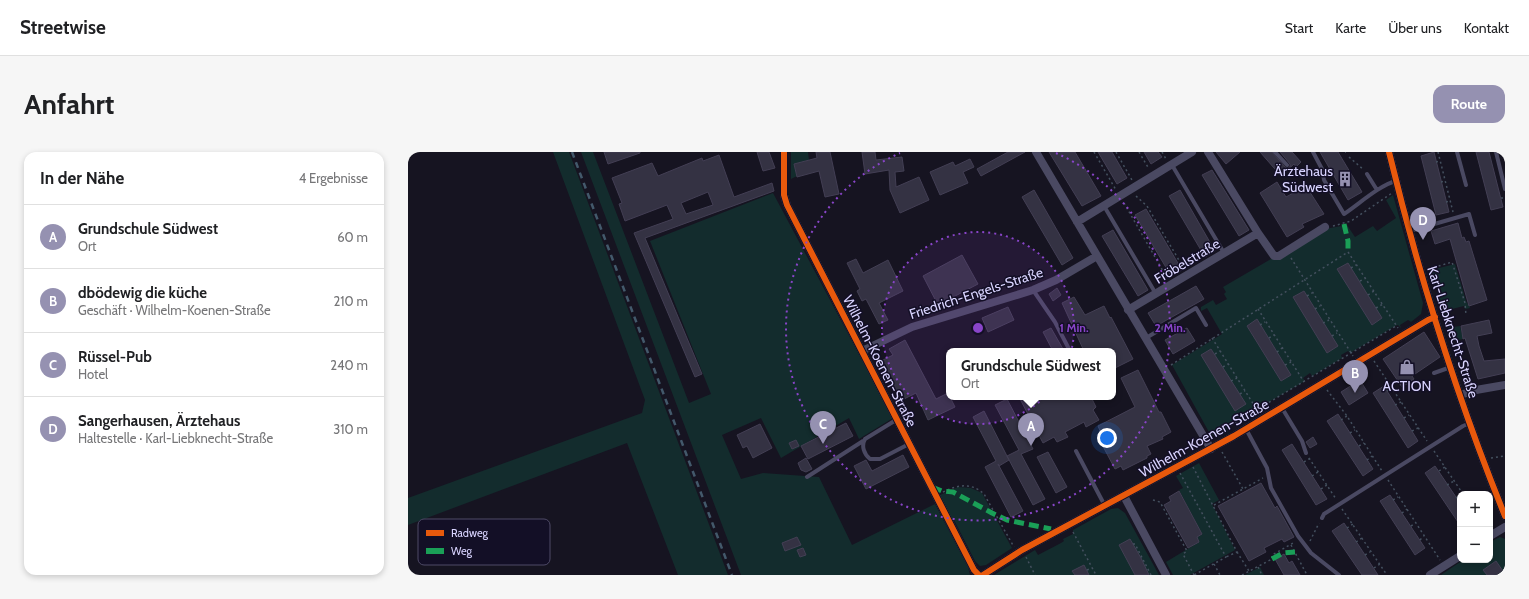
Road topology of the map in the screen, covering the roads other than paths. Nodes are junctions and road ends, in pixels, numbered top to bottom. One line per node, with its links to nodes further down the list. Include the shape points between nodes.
1 (784, 152): 32 (street, Wilhelm-Koenen-Straße, via 784,195 787,205)
2 (1036, 152): 18 (street)
3 (1192, 152): 10 (street)
4 (1208, 152): 21 (street)
5 (1275, 152): 11 (lane)
6 (1313, 152): 16 (lane, via 1322,169 1324,180 1344,214)
7 (1389, 152): 13 (street, Karl-Liebknecht-Straße)
8 (1457, 152): 14 (lane)
9 (1496, 152): 15 (lane)
10 (1172, 165): 17 (street); 23 (lane)
11 (1286, 165)
12 (1366, 172): 16 (lane)
13 (1396, 181): 16 (lane); 20 (street, Karl-Liebknecht-Straße)
14 (1466, 185)
15 (1505, 189)
16 (1377, 190)
17 (1104, 206): 18 (street); 26 (lane)
18 (1077, 222): 24 (street)
19 (1325, 227): 21 (street, via 1279,256 1274,256)
20 (1410, 231): 22 (lane, via 1469,214); 28 (street, Karl-Liebknecht-Straße)
21 (1258, 233): 23 (street, Fröbelstraße)
22 (1475, 235)
23 (1224, 254): 26 (street, Fröbelstraße)
24 (1097, 256): 25 (street, Friedrich-Engels-Straße); 27 (street)
25 (1033, 290): 31 (lane, via 1055,322); 32 (street, Friedrich-Engels-Straße, via 912,327)
26 (1156, 294): 27 (street, Fröbelstraße)
27 (1128, 310): 30 (street)
28 (1435, 317): 33 (street, Karl-Liebknecht-Straße); 37 (street, Wilhelm-Koenen-Straße)
29 (1206, 325): 30 (lane, via 1196,308)
30 (1146, 338): 43 (street)
31 (1068, 348)
32 (862, 351): 38 (street, Wilhelm-Koenen-Straße)
33 (1451, 367): 34 (lane); 36 (street, Karl-Liebknecht-Straße)
34 (1434, 373)
35 (1505, 385): 36 (street)
36 (1460, 396): 39 (street, Karl-Liebknecht-Straße)
37 (1282, 408): 40 (street, Wilhelm-Koenen-Straße); 45 (lane, via 1302,441)
38 (896, 420): 41 (lane); 42 (street, Wilhelm-Koenen-Straße)
39 (1470, 423): 49 (street, Karl-Liebknecht-Straße); 50 (lane, via 1324,514)
40 (1246, 429): 43 (street, Wilhelm-Koenen-Straße); 57 (lane, via 1267,467 1271,488 1300,540 1311,553)
41 (864, 440): 42 (lane, via 864,451 874,460 882,459); 46 (lane)
42 (909, 444): 54 (street, Wilhelm-Koenen-Straße, via 974,570)
43 (1214, 447): 47 (street, Wilhelm-Koenen-Straße)
44 (1076, 451): 48 (lane)
45 (1306, 453)
46 (807, 476)
47 (1124, 496): 48 (street, Wilhelm-Koenen-Straße); 56 (street)
48 (1105, 506): 55 (street, Wilhelm-Koenen-Straße, via 1018,549)
49 (1505, 516)
50 (1322, 518)
51 (1505, 527): 52 (street)
52 (1493, 534)
53 (1457, 558): 58 (street)
54 (979, 575)
55 (983, 575)
56 (1166, 575)
57 (1339, 575)
58 (1430, 575)

